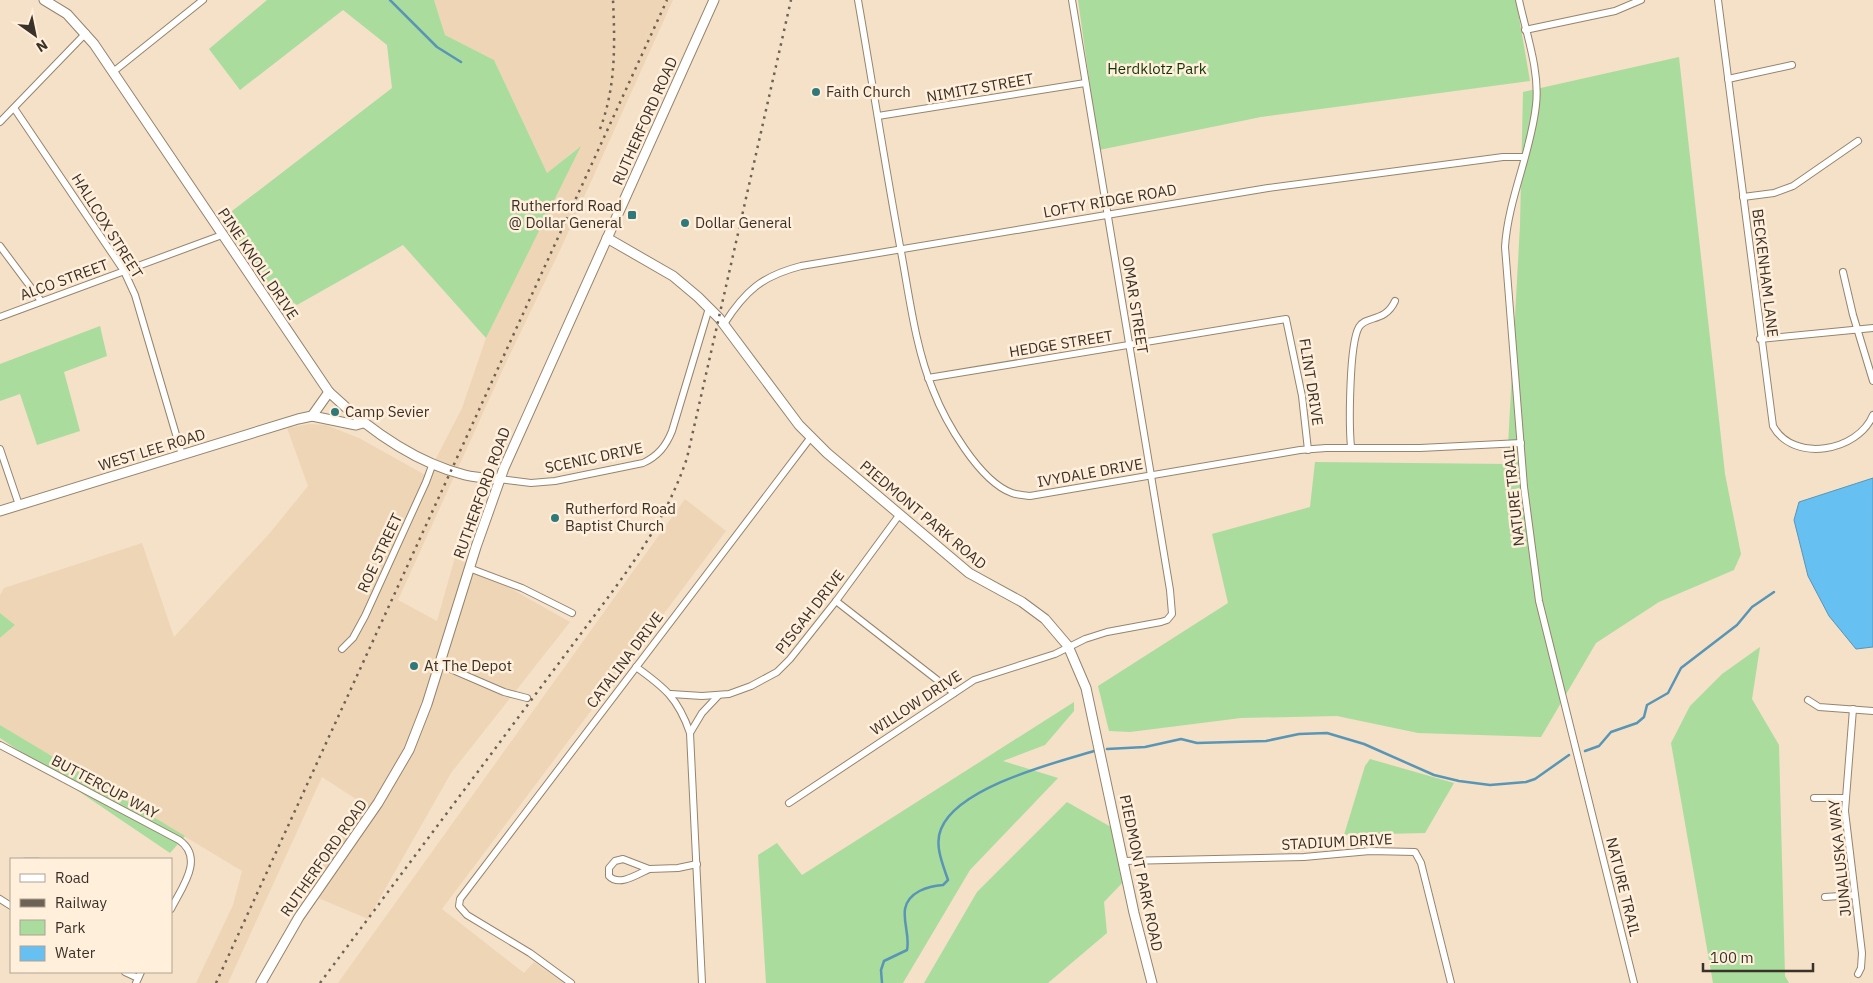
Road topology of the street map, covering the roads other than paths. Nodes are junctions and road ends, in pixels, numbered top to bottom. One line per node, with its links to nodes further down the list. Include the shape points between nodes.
1 (44, 0): 10 (street, PINE KNOLL DRIVE, via 67,14)
2 (203, 0): 12 (street)
3 (714, 0): 23 (street, RUTHERFORD ROAD)
4 (858, 0): 16 (street, IVYDALE DRIVE)
5 (1072, 0): 14 (street, OMAR STREET)
6 (1519, 0): 9 (street, NATURE TRAIL)
7 (1641, 0): 9 (street, via 1615,11)
8 (1718, 0): 13 (street, BECKENHAM LANE)
9 (1525, 30): 19 (street, NATURE TRAIL, via 1537,95)
10 (86, 33): 12 (street, PINE KNOLL DRIVE); 15 (street)
11 (1792, 65): 13 (street)
12 (113, 72): 22 (street, PINE KNOLL DRIVE)
13 (1728, 79): 20 (street, BECKENHAM LANE)
14 (1085, 83): 16 (street, NIMITZ STREET); 21 (street, OMAR STREET)
15 (14, 108): 17 (street); 26 (street, HALLCOX STREET)
16 (878, 116): 25 (street, IVYDALE DRIVE)
17 (0, 122)
18 (1858, 141): 20 (street, via 1793,186 1774,193)
19 (1524, 157): 21 (street, LOFTY RIDGE ROAD, via 1503,157 1268,188); 45 (street, NATURE TRAIL, via 1507,224 1505,247)
20 (1743, 197): 36 (street, BECKENHAM LANE)
21 (1107, 215): 25 (street, LOFTY RIDGE ROAD); 37 (street, OMAR STREET)
22 (222, 235): 26 (street, ALCO STREET); 40 (street, PINE KNOLL DRIVE)
23 (607, 238): 30 (street, PIEDMONT PARK ROAD, via 673,276); 52 (street, RUTHERFORD ROAD)
24 (0, 246): 28 (street)
25 (901, 250): 33 (street, LOFTY RIDGE ROAD, via 802,266 776,274 747,292); 38 (street, IVYDALE DRIVE)
26 (124, 271): 28 (street, ALCO STREET); 49 (street, HALLCOX STREET)
27 (1843, 272): 34 (street)
28 (41, 301): 31 (street, ALCO STREET)
29 (1395, 301): 46 (street, via 1384,316 1362,323 1358,329 1352,360)
30 (709, 308): 33 (street, PIEDMONT PARK ROAD); 52 (street, SCENIC DRIVE, via 672,431 655,457 643,463 555,481 531,483)
31 (0, 317)
32 (1286, 319): 37 (street, HEDGE STREET); 48 (street, FLINT DRIVE, via 1302,396)
33 (724, 324): 44 (street, PIEDMONT PARK ROAD)
34 (1857, 328): 35 (street); 36 (street); 39 (street)
35 (1873, 328)
36 (1760, 339): 41 (street, BECKENHAM LANE, via 1772,426 1787,443 1806,450 1848,442 1860,435)
37 (1129, 346): 38 (street, HEDGE STREET); 51 (street, OMAR STREET)
38 (928, 378): 51 (street, IVYDALE DRIVE, via 948,420 976,463 990,478 1012,493 1030,496)
39 (1873, 381)
40 (329, 392): 42 (street); 43 (street, PINE KNOLL DRIVE)
41 (1873, 415)
42 (312, 416): 43 (street, WEST LEE ROAD, via 356,425); 49 (street, WEST LEE ROAD)
43 (363, 423): 50 (street, PINE KNOLL DRIVE)
44 (811, 437): 55 (street, PIEDMONT PARK ROAD); 63 (street, CATALINA DRIVE)
45 (1521, 443): 46 (street, IVYDALE DRIVE, via 1420,448); 88 (street, NATURE TRAIL, via 1539,601)
46 (1351, 447): 48 (street, IVYDALE DRIVE)
47 (0, 449): 53 (street)
48 (1308, 450): 51 (street, IVYDALE DRIVE)
49 (182, 455): 53 (street, WEST LEE ROAD)
50 (433, 463): 52 (street, PINE KNOLL DRIVE, via 466,476); 61 (street, ROE STREET, via 365,616 355,635)
51 (1150, 475): 59 (street, OMAR STREET)
52 (499, 479): 56 (street, RUTHERFORD ROAD)
53 (19, 506): 54 (street, WEST LEE ROAD)
54 (0, 512)
55 (900, 514): 57 (street, PISGAH DRIVE); 60 (street, PIEDMONT PARK ROAD, via 969,574 1038,612)
56 (469, 568): 58 (street, via 522,588); 62 (street, RUTHERFORD ROAD)
57 (836, 602): 64 (street); 66 (street, PISGAH DRIVE, via 777,672 751,686)
58 (572, 613)
59 (1172, 614): 60 (street, WILLOW DRIVE, via 1161,622 1107,632)
60 (1068, 646): 64 (street, WILLOW DRIVE, via 1055,654 974,680); 76 (street, PIEDMONT PARK ROAD, via 1086,688)
61 (342, 649)
62 (439, 664): 67 (street, via 504,692); 83 (street, RUTHERFORD ROAD, via 420,725 397,773 298,917)
63 (636, 667): 65 (street); 84 (street, CATALINA DRIVE, via 460,899 459,906 467,915 530,953)
64 (954, 692): 75 (street, WILLOW DRIVE)
65 (671, 694): 66 (street, PISGAH DRIVE); 71 (street)
66 (718, 696): 71 (street)
67 (527, 698)
68 (1808, 700): 69 (street, via 1819,707)
69 (1853, 709): 70 (street); 74 (street, JUNALUSKA WAY)
70 (1873, 711)
71 (690, 732): 77 (street)
72 (0, 745): 81 (street, BUTTERCUP WAY, via 187,846 192,856 190,870)
73 (1814, 798): 74 (street)
74 (1845, 798): 79 (street, JUNALUSKA WAY)
75 (789, 803)
76 (1123, 861): 86 (street, PIEDMONT PARK ROAD); 87 (street, STADIUM DRIVE, via 1415,852 1421,862)
77 (697, 864): 78 (street); 85 (street)
78 (648, 869): 78 (street, via 617,881 611,879 608,870 613,862 623,859)
79 (1855, 894): 80 (street); 82 (street, JUNALUSKA WAY, via 1862,953)
80 (1825, 897)
81 (172, 907)
82 (1858, 974)
83 (261, 983)
84 (571, 983)
85 (702, 983)
86 (1152, 983)
87 (1450, 983)
88 (1634, 983)

